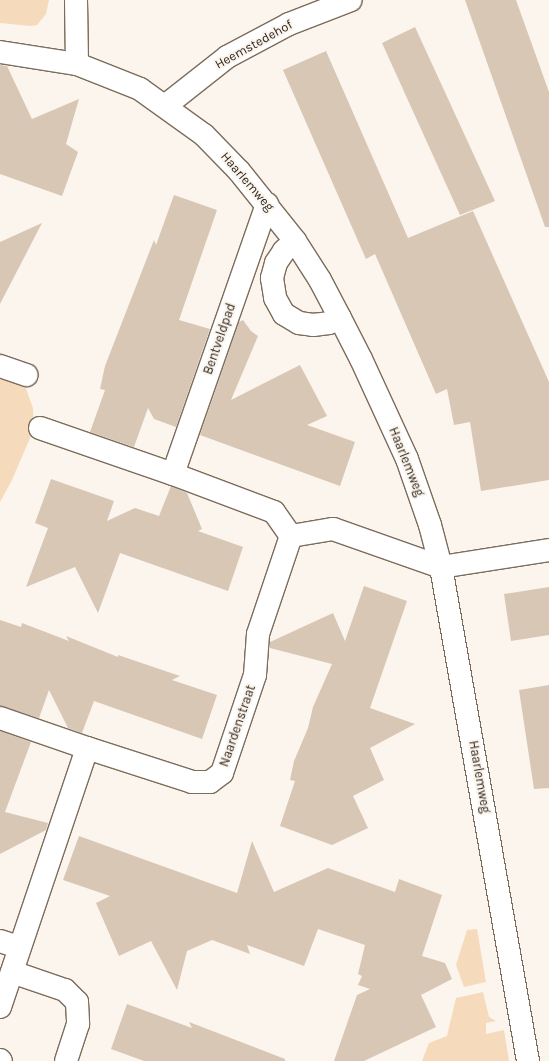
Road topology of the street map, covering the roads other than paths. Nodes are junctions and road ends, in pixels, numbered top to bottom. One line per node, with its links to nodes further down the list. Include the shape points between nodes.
1 (76, 0): 4 (street)
2 (351, 0): 5 (street, Heemstedehof, via 289,24 227,57)
3 (0, 52): 4 (street, Haarlemweg)
4 (77, 64): 5 (street, Haarlemweg, via 140,89)
5 (165, 106): 6 (street, Haarlemweg, via 204,135 239,170)
6 (267, 204): 7 (street, Haarlemweg); 12 (street, Bentveldpad)
7 (295, 241): 8 (street, Haarlemweg); 8 (street, via 276,262 272,278 278,304 284,314 299,323 329,323)
8 (340, 318): 15 (street, Haarlemweg, via 407,459 430,525)
9 (0, 366): 10 (street)
10 (26, 374)
11 (40, 428): 12 (street)
12 (173, 474): 13 (street, via 274,512)
13 (291, 536): 15 (street, via 333,529); 17 (street, Naardenstraat, via 258,634 255,675 222,773 210,782 192,782)
14 (549, 550): 15 (street)
15 (441, 567): 22 (street, Haarlemweg)
16 (0, 718): 17 (street, Naardenstraat)
17 (87, 748): 18 (street)
18 (10, 944): 19 (street)
19 (12, 972): 20 (street); 21 (street, via 65,990 77,1002 78,1024)
20 (0, 1007)
21 (66, 1061)
22 (528, 1061)

